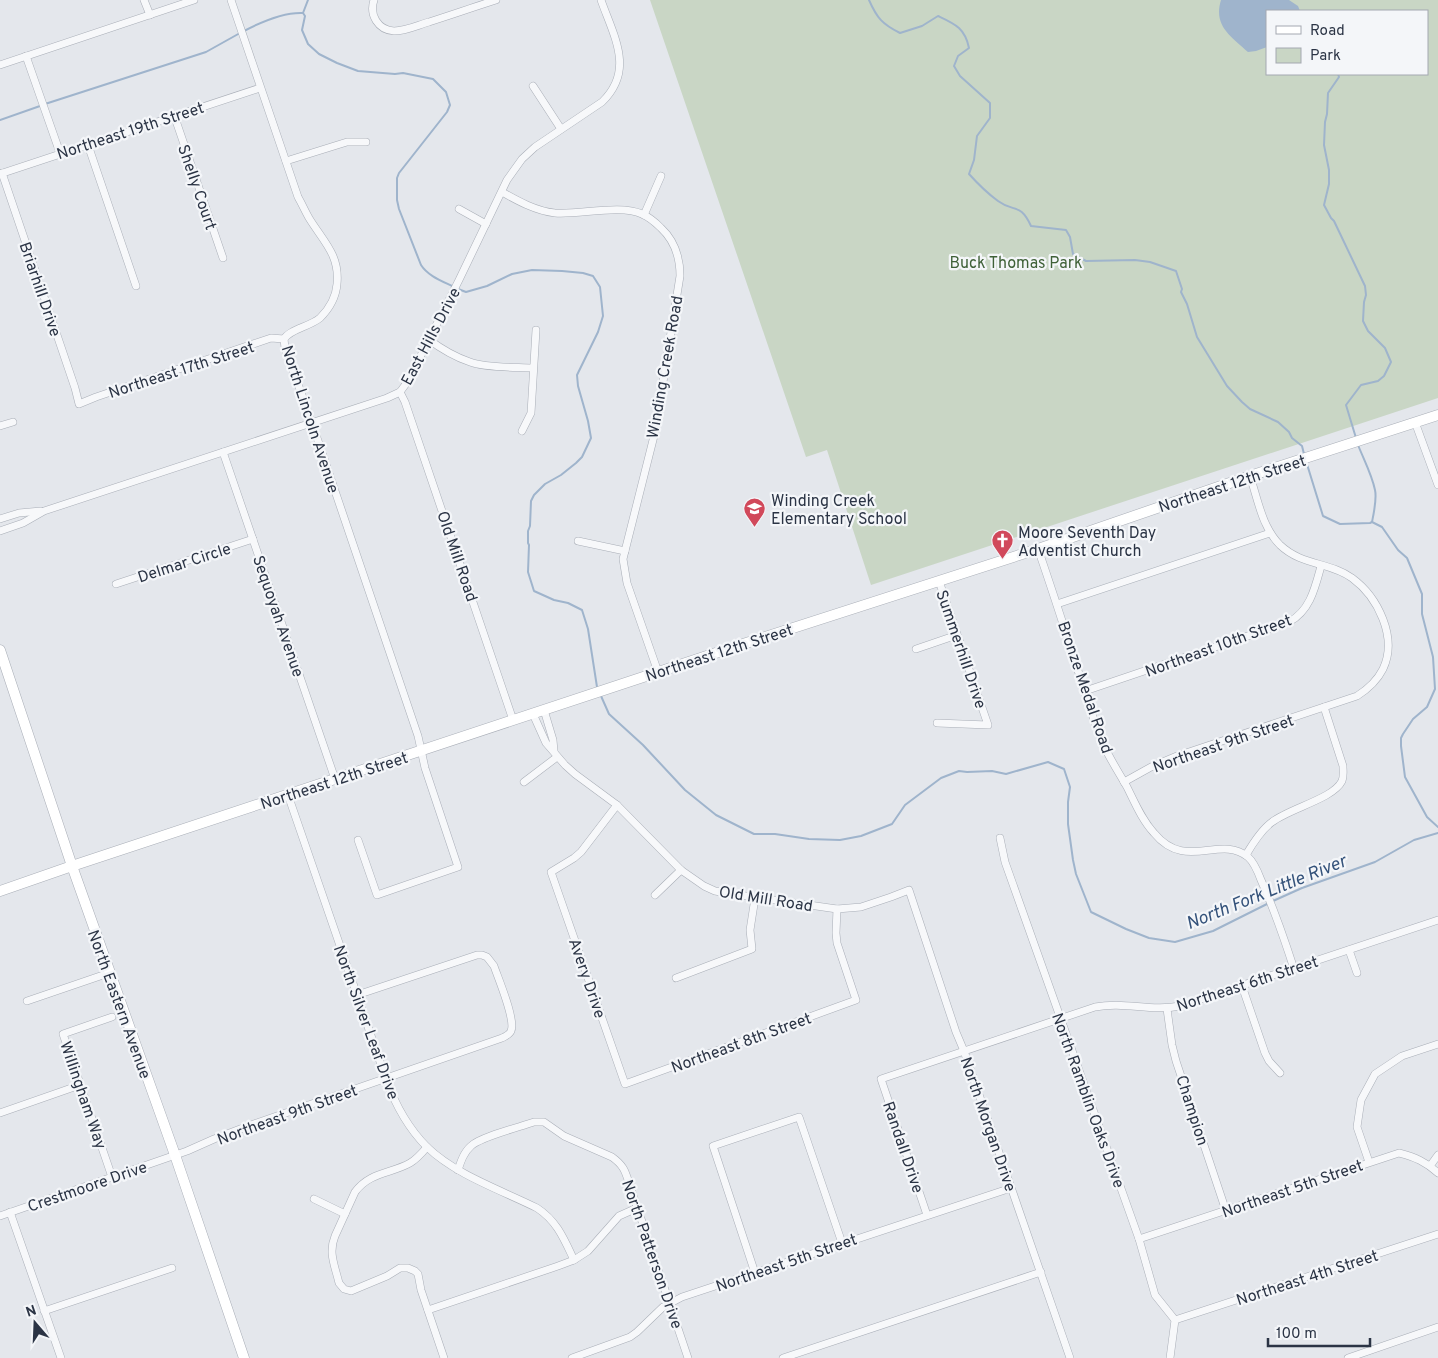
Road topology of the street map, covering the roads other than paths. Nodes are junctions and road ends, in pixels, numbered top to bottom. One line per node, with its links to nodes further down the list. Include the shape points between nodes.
1 (144, 0): 7 (street)
2 (194, 0): 7 (street)
3 (231, 0): 11 (street, North Lincoln Avenue)
4 (374, 0): 5 (street, via 375,18 383,27 396,31)
5 (496, 0)
6 (601, 0): 13 (street, East Hills Drive, via 620,54 619,75 610,94 602,102)
7 (150, 15): 8 (street)
8 (26, 56): 9 (street); 16 (street)
9 (0, 65)
10 (533, 86): 13 (street)
11 (260, 88): 12 (street, Northeast 19th Street); 17 (street, North Lincoln Avenue)
12 (174, 115): 15 (street, Northeast 19th Street); 24 (street, Shelly Court)
13 (561, 129): 20 (street, East Hills Drive, via 522,159)
14 (366, 142): 17 (street, via 347,142)
15 (88, 144): 16 (street, Northeast 19th Street); 25 (street)
16 (60, 153): 18 (street, Northeast 19th Street)
17 (286, 161): 27 (street, North Lincoln Avenue, via 298,197 334,258 338,276 336,294 325,312 312,324 288,334)
18 (1, 174): 31 (street, Briarhill Drive)
19 (661, 176): 22 (street)
20 (502, 192): 22 (street, Winding Creek Road, via 532,208 555,213 620,210); 23 (street, East Hills Drive)
21 (459, 209): 23 (street)
22 (644, 215): 48 (street, Winding Creek Road, via 664,230 674,245 680,276 654,432)
23 (486, 224): 28 (street, East Hills Drive)
24 (222, 258)
25 (136, 286)
26 (536, 330): 29 (street)
27 (284, 339): 31 (street, Northeast 17th Street, via 271,338); 35 (street, North Lincoln Avenue, via 284,348)
28 (428, 339): 29 (street, via 470,362); 30 (street, East Hills Drive)
29 (533, 368): 37 (street, via 531,413)
30 (400, 392): 35 (street, East Hills Drive); 61 (street, Old Mill Road)
31 (79, 404)
32 (1438, 415): 34 (street, Northeast 12th Street)
33 (13, 422): 36 (street)
34 (1415, 422): 39 (street, Northeast 12th Street); 40 (street)
35 (312, 423): 38 (street, East Hills Drive); 63 (street, North Lincoln Avenue)
36 (0, 426)
37 (522, 430)
38 (223, 452): 41 (street, East Hills Drive); 45 (street, Sequoyah Avenue)
39 (1250, 476): 44 (street); 47 (street, Northeast 12th Street)
40 (1438, 483)
41 (44, 511): 42 (street, East Hills Drive, via 19,513); 43 (street, East Hills Drive)
42 (0, 520)
43 (0, 531)
44 (1270, 533): 49 (street, Northeast 9th Street, via 1294,556); 52 (street)
45 (253, 539): 51 (street, Delmar Circle); 65 (street, Sequoyah Avenue)
46 (578, 541): 48 (street)
47 (1038, 549): 50 (street, Northeast 12th Street); 52 (street, Bronze Medal Road)
48 (625, 551): 56 (street, Winding Creek Road, via 627,583)
49 (1321, 566): 57 (street, Northeast 10th Street, via 1307,606 1295,619); 58 (street, Northeast 9th Street, via 1352,578 1369,595 1383,621 1388,644 1384,668 1374,683 1357,696)
50 (939, 581): 53 (street, Summerhill Drive); 56 (street, Northeast 12th Street)
51 (116, 584)
52 (1057, 604): 57 (street, Bronze Medal Road)
53 (957, 635): 54 (street); 62 (street, Summerhill Drive, via 988,725)
54 (916, 649)
55 (0, 650): 73 (street, North Eastern Avenue)
56 (658, 672): 59 (street, Northeast 12th Street)
57 (1085, 691): 67 (street, Bronze Medal Road, via 1103,744)
58 (1324, 708): 67 (street, Northeast 9th Street, via 1177,756); 72 (street, via 1343,766 1341,782 1332,792 1272,822)
59 (544, 710): 60 (street, Northeast 12th Street); 64 (street)
60 (533, 714): 61 (street, Northeast 12th Street); 64 (street, Old Mill Road, via 546,743)
61 (513, 720): 63 (street, Northeast 12th Street)
62 (937, 723)
63 (421, 751): 65 (street, Northeast 12th Street); 71 (street, North Lincoln Avenue, via 458,867 377,895)
64 (556, 754): 66 (street); 69 (street, Old Mill Road, via 575,774)
65 (335, 779): 68 (street, Northeast 12th Street)
66 (524, 782)
67 (1124, 782): 72 (street, Bronze Medal Road, via 1152,832 1165,845 1189,852 1231,849)
68 (288, 795): 73 (street, Northeast 12th Street); 87 (street, North Silver Leaf Drive)
69 (617, 805): 74 (street, Old Mill Road); 97 (street, Avery Drive, via 589,844 551,872)
70 (1000, 838): 91 (street, North Ramblin Oaks Drive, via 1005,862)
71 (358, 840)
72 (1246, 855): 82 (street, via 1251,859 1273,908)
73 (72, 866): 76 (street, Northeast 12th Street); 83 (street, North Eastern Avenue)
74 (681, 870): 77 (street); 78 (street, Old Mill Road, via 715,891)
75 (909, 890): 79 (street, Old Mill Road, via 861,907); 93 (street, North Morgan Drive)
76 (0, 891)
77 (655, 895)
78 (755, 898): 79 (street, Old Mill Road); 85 (street, via 750,930 752,949)
79 (837, 909): 97 (street, Northeast 8th Street, via 837,943 856,1000)
80 (1438, 920): 81 (street, Northeast 6th Street)
81 (1350, 950): 82 (street, Northeast 6th Street); 84 (street)
82 (1294, 969): 86 (street, Northeast 6th Street)
83 (109, 973): 88 (street); 102 (street, North Eastern Avenue)
84 (1357, 974)
85 (676, 978)
86 (1242, 986): 89 (street, Northeast 6th Street); 94 (street, via 1265,1053)
87 (358, 995): 95 (street, North Silver Leaf Drive); 95 (street, Northeast 9th Street, via 482,955 494,966 511,1016 511,1032 502,1038)
88 (27, 1001)
89 (1167, 1009): 91 (street, Northeast 6th Street, via 1105,1005); 111 (street, Champion, via 1176,1061)
90 (112, 1017): 98 (street, Willingham Way, via 63,1034)
91 (1060, 1019): 93 (street, Northeast 6th Street); 117 (street, North Ramblin Oaks Drive)
92 (1438, 1044): 103 (street, via 1402,1056 1375,1074 1362,1100 1356,1126)
93 (964, 1051): 96 (street, Northeast 6th Street); 108 (street, North Morgan Drive)
94 (1280, 1074)
95 (386, 1079): 100 (street, North Silver Leaf Drive, via 402,1114); 102 (street, Northeast 9th Street, via 248,1126)
96 (881, 1079): 114 (street, Randall Drive)
97 (625, 1084)
98 (80, 1085): 99 (street); 107 (street, Willingham Way)
99 (0, 1113)
100 (427, 1147): 105 (street, North Silver Leaf Drive); 113 (street, via 411,1162 365,1181 355,1192)
101 (1438, 1155): 104 (street)
102 (175, 1156): 107 (street, Crestmoore Drive); 129 (street, North Eastern Avenue)
103 (1369, 1162): 104 (street, Northeast 5th Street, via 1399,1153); 111 (street, Northeast 5th Street)
104 (1430, 1166): 106 (street)
105 (458, 1170): 110 (street, North Patterson Drive, via 462,1158 476,1142 539,1121 618,1162 625,1170); 119 (street, North Silver Leaf Drive, via 546,1214 558,1227)
106 (1438, 1174)
107 (112, 1177): 112 (street, Crestmoore Drive)
108 (1011, 1188): 114 (street, Northeast 5th Street); 121 (street, North Morgan Drive)
109 (314, 1199): 113 (street)
110 (638, 1208): 119 (street, via 619,1216 588,1251); 123 (street, North Patterson Drive)
111 (1226, 1211): 117 (street, Northeast 5th Street)
112 (10, 1212): 115 (street, Crestmoore Drive); 125 (street)
113 (345, 1214): 124 (street, via 331,1247 341,1287 355,1290 400,1268 412,1269 418,1274)
114 (927, 1215): 118 (street, Northeast 5th Street)
115 (0, 1216)
116 (1438, 1234): 126 (street, Northeast 4th Street)
117 (1139, 1239): 126 (street, North Ramblin Oaks Drive, via 1155,1295)
118 (842, 1243): 122 (street, Northeast 5th Street); 122 (street, via 799,1117 713,1146)
119 (574, 1260): 124 (street)
120 (172, 1268): 125 (street)
121 (1041, 1272): 133 (street); 134 (street, North Morgan Drive)
122 (755, 1273): 123 (street, Northeast 5th Street)
123 (670, 1304): 131 (street, Northeast 5th Street, via 630,1337); 132 (street, North Patterson Drive)
124 (428, 1310): 130 (street)
125 (44, 1312): 128 (street)
126 (1175, 1320): 135 (street)
127 (1438, 1327): 136 (street)
128 (61, 1358)
129 (244, 1358)
130 (444, 1358)
131 (572, 1358)
132 (688, 1358)
133 (783, 1358)
134 (1070, 1358)
135 (1170, 1358)
136 (1348, 1358)

